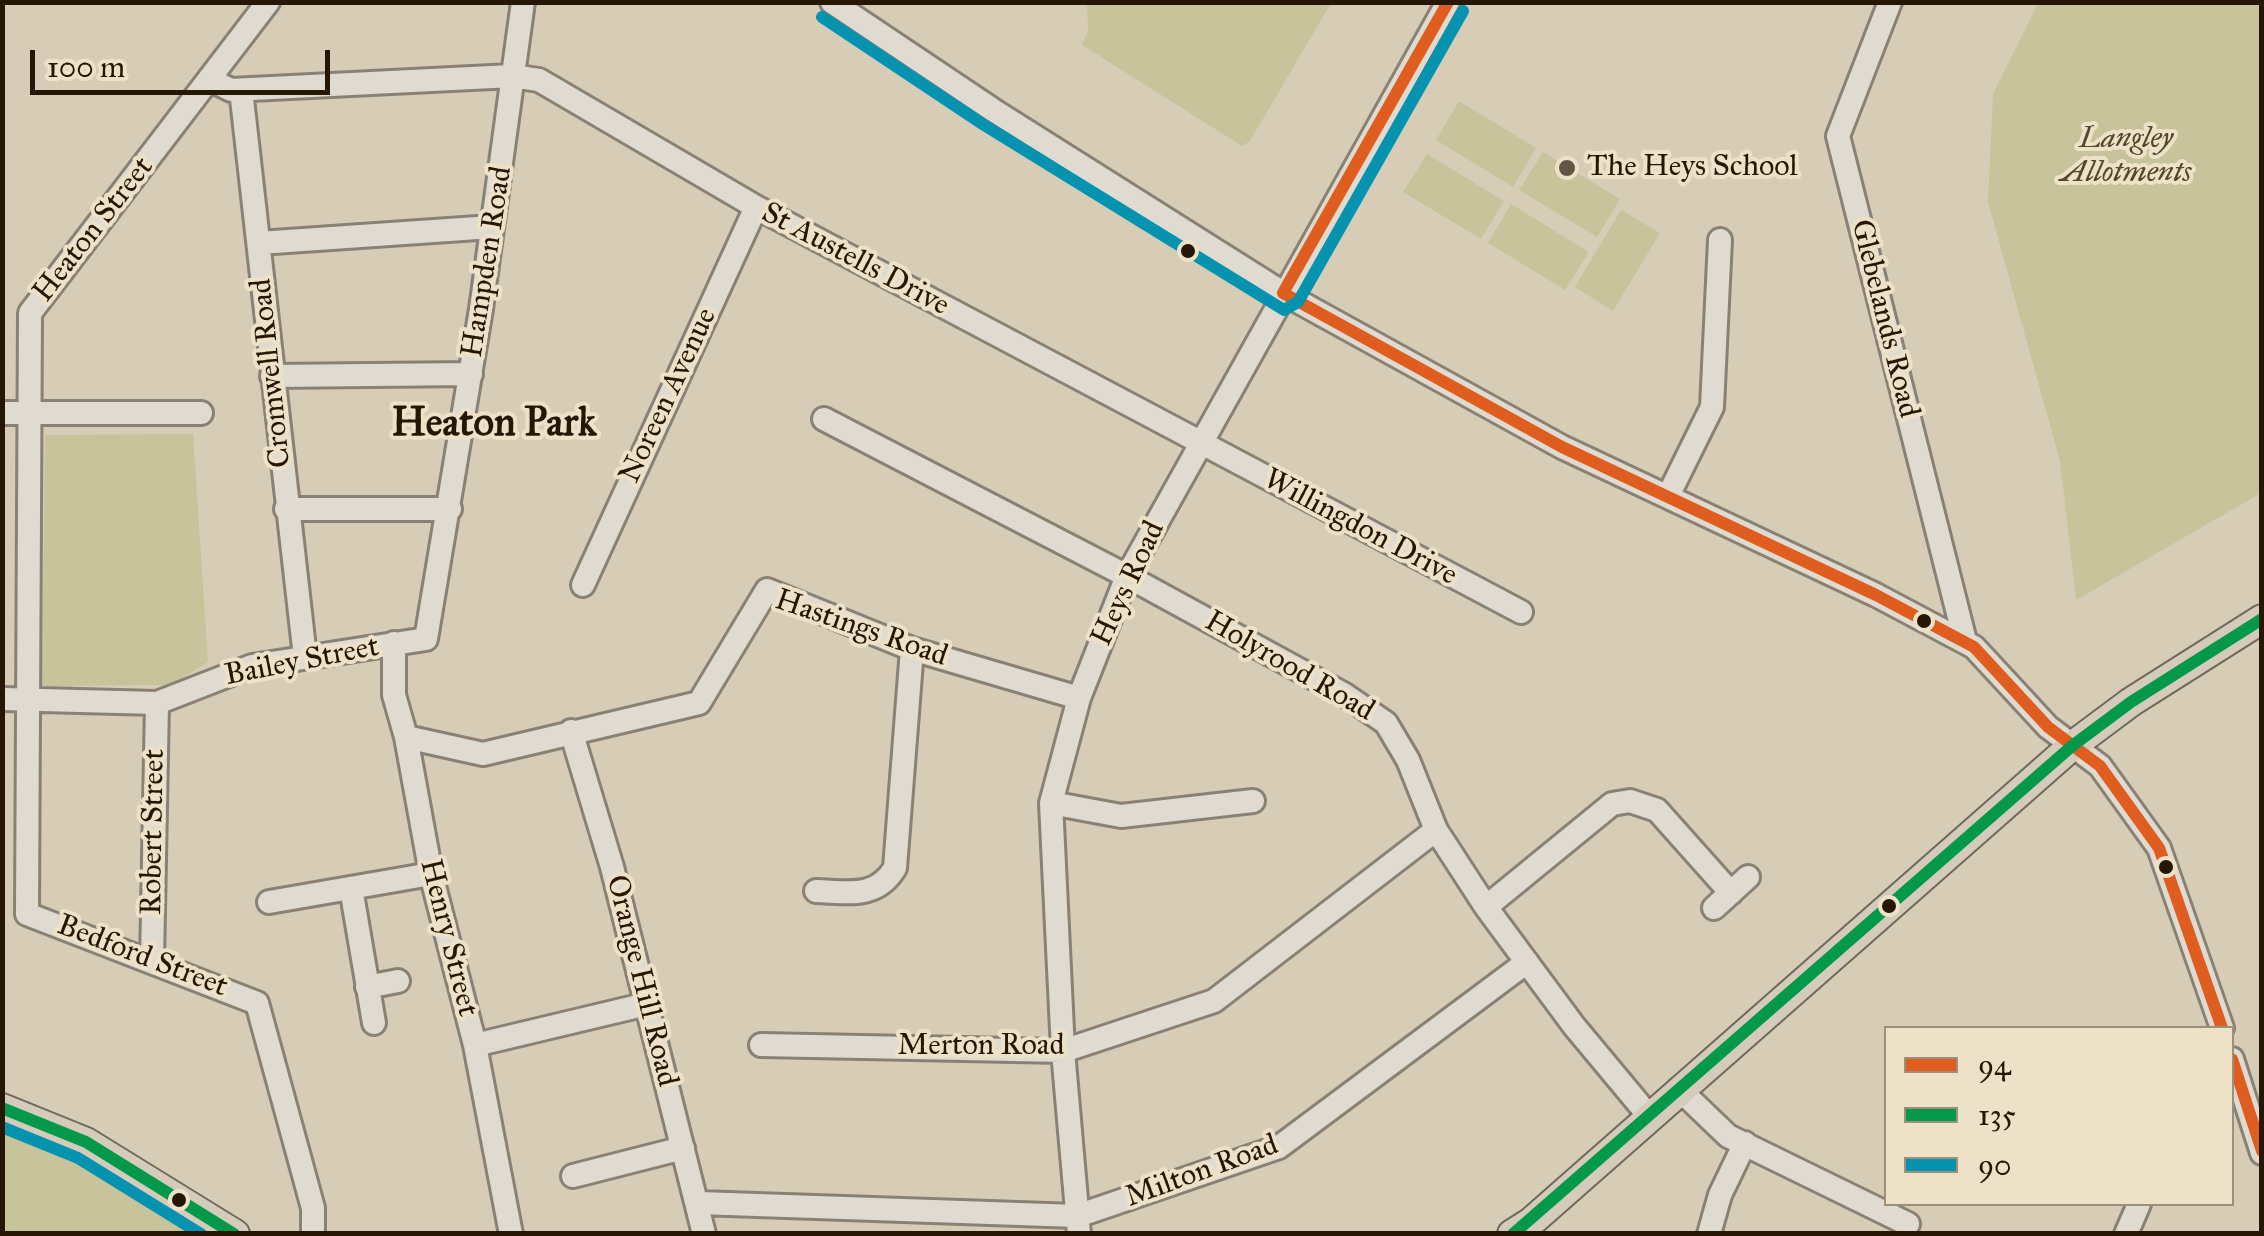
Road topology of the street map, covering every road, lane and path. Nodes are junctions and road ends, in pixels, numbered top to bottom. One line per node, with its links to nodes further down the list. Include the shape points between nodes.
1 (268, 2): 7 (street, Heaton Street)
2 (522, 2): 6 (street, Hampden Road)
3 (832, 2): 13 (street)
4 (1448, 2): 13 (street, Heys Road)
5 (1890, 2): 31 (street, Glebelands Road, via 1838,136)
6 (512, 76): 8 (street); 9 (street, St Austells Drive, via 539,80); 10 (street, Hampden Road)
7 (209, 79): 8 (street); 16 (street, Heaton Street, via 30,313)
8 (241, 90): 12 (street, Cromwell Road)
9 (756, 207): 20 (street, St Austells Drive); 27 (street, Noreen Avenue)
10 (492, 227): 12 (street); 14 (street, Hampden Road)
11 (1720, 240): 21 (street, via 1712,407)
12 (259, 242): 15 (street, Cromwell Road)
13 (1283, 293): 20 (street, Heys Road); 21 (street, via 1562,447)
14 (471, 374): 15 (street); 23 (street, Hampden Road)
15 (272, 376): 22 (street, Cromwell Road)
16 (27, 412): 17 (street); 18 (street); 24 (street, Heaton Street)
17 (201, 412)
18 (2, 413)
19 (824, 419): 26 (street, Holyrood Road)
20 (1199, 444): 26 (street, Heys Road); 28 (street, Willingdon Drive)
21 (1668, 496): 31 (street)
22 (286, 509): 23 (street); 34 (street, Cromwell Road)
23 (450, 509): 30 (street, Hampden Road)
24 (27, 556): 25 (street); 37 (street, Heaton Street)
25 (2, 557)
26 (1127, 576): 35 (street, Heys Road); 44 (street, Holyrood Road, via 1386,723)
27 (583, 585)
28 (1521, 612)
29 (2262, 619): 41 (main road)
30 (426, 639): 32 (street, Bailey Street)
31 (1965, 641): 41 (street)
32 (394, 644): 34 (street, Bailey Street); 40 (street, Henry Street, via 394,695)
33 (912, 649): 35 (street, Hastings Road); 39 (street, Hastings Road, via 767,590 700,702); 47 (street, via 895,868 868,893)
34 (305, 657): 38 (street, Bailey Street, via 218,676)
35 (1079, 698): 43 (street, Heys Road)
36 (2, 699): 37 (street, Bailey Street)
37 (27, 699): 38 (street, Bailey Street); 51 (street, Heaton Street)
38 (157, 703): 52 (street, Robert Street)
39 (571, 731): 40 (street, Hastings Road, via 483,754); 56 (street, Orange Hill Road)
40 (406, 738): 45 (street, Henry Street)
41 (2072, 746): 58 (street, via 2100,766 2159,848); 63 (main road)
42 (1253, 801): 43 (street, via 1120,816)
43 (1052, 803): 61 (street, Heys Road)
44 (1436, 830): 50 (street, Holyrood Road); 61 (street, Merton Road, via 1214,1001)
45 (430, 874): 46 (street); 59 (street, Henry Street)
46 (351, 888): 49 (street); 55 (street)
47 (816, 891)
48 (1731, 893): 50 (street, via 1657,810 1630,800 1612,804)
49 (269, 902)
50 (1486, 907): 53 (street, Holyrood Road)
51 (27, 914): 52 (street, Bedford Street)
52 (152, 962): 77 (street, Bedford Street, via 257,1003 313,1208)
53 (1527, 962): 65 (street, Holyrood Road); 73 (street, Milton Road, via 1279,1147)
54 (398, 981): 55 (street)
55 (367, 987): 57 (street)
56 (647, 1004): 59 (street); 67 (street, Orange Hill Road)
57 (374, 1023)
58 (2220, 1026)
59 (476, 1045): 78 (street, Henry Street)
60 (761, 1045): 61 (street, Merton Road)
61 (1062, 1052): 73 (street, Heys Road)
62 (2234, 1065): 68 (street)
63 (1680, 1089): 65 (main road); 66 (street, via 1728,1136)
64 (2, 1108): 76 (main road, via 86,1142)
65 (1649, 1116): 75 (main road)
66 (1745, 1143): 74 (street); 80 (street)
67 (683, 1148): 69 (street); 70 (street, Orange Hill Road)
68 (2262, 1153)
69 (573, 1176)
70 (699, 1203): 73 (street, Milton Road); 79 (street, Orange Hill Road)
71 (1920, 1206): 74 (street)
72 (2138, 1206): 81 (street)
73 (1078, 1225)
74 (1905, 1229)
75 (1528, 1230)
76 (235, 1234)
77 (313, 1234)
78 (511, 1234)
79 (704, 1234)
80 (1709, 1234)
81 (2126, 1234)

